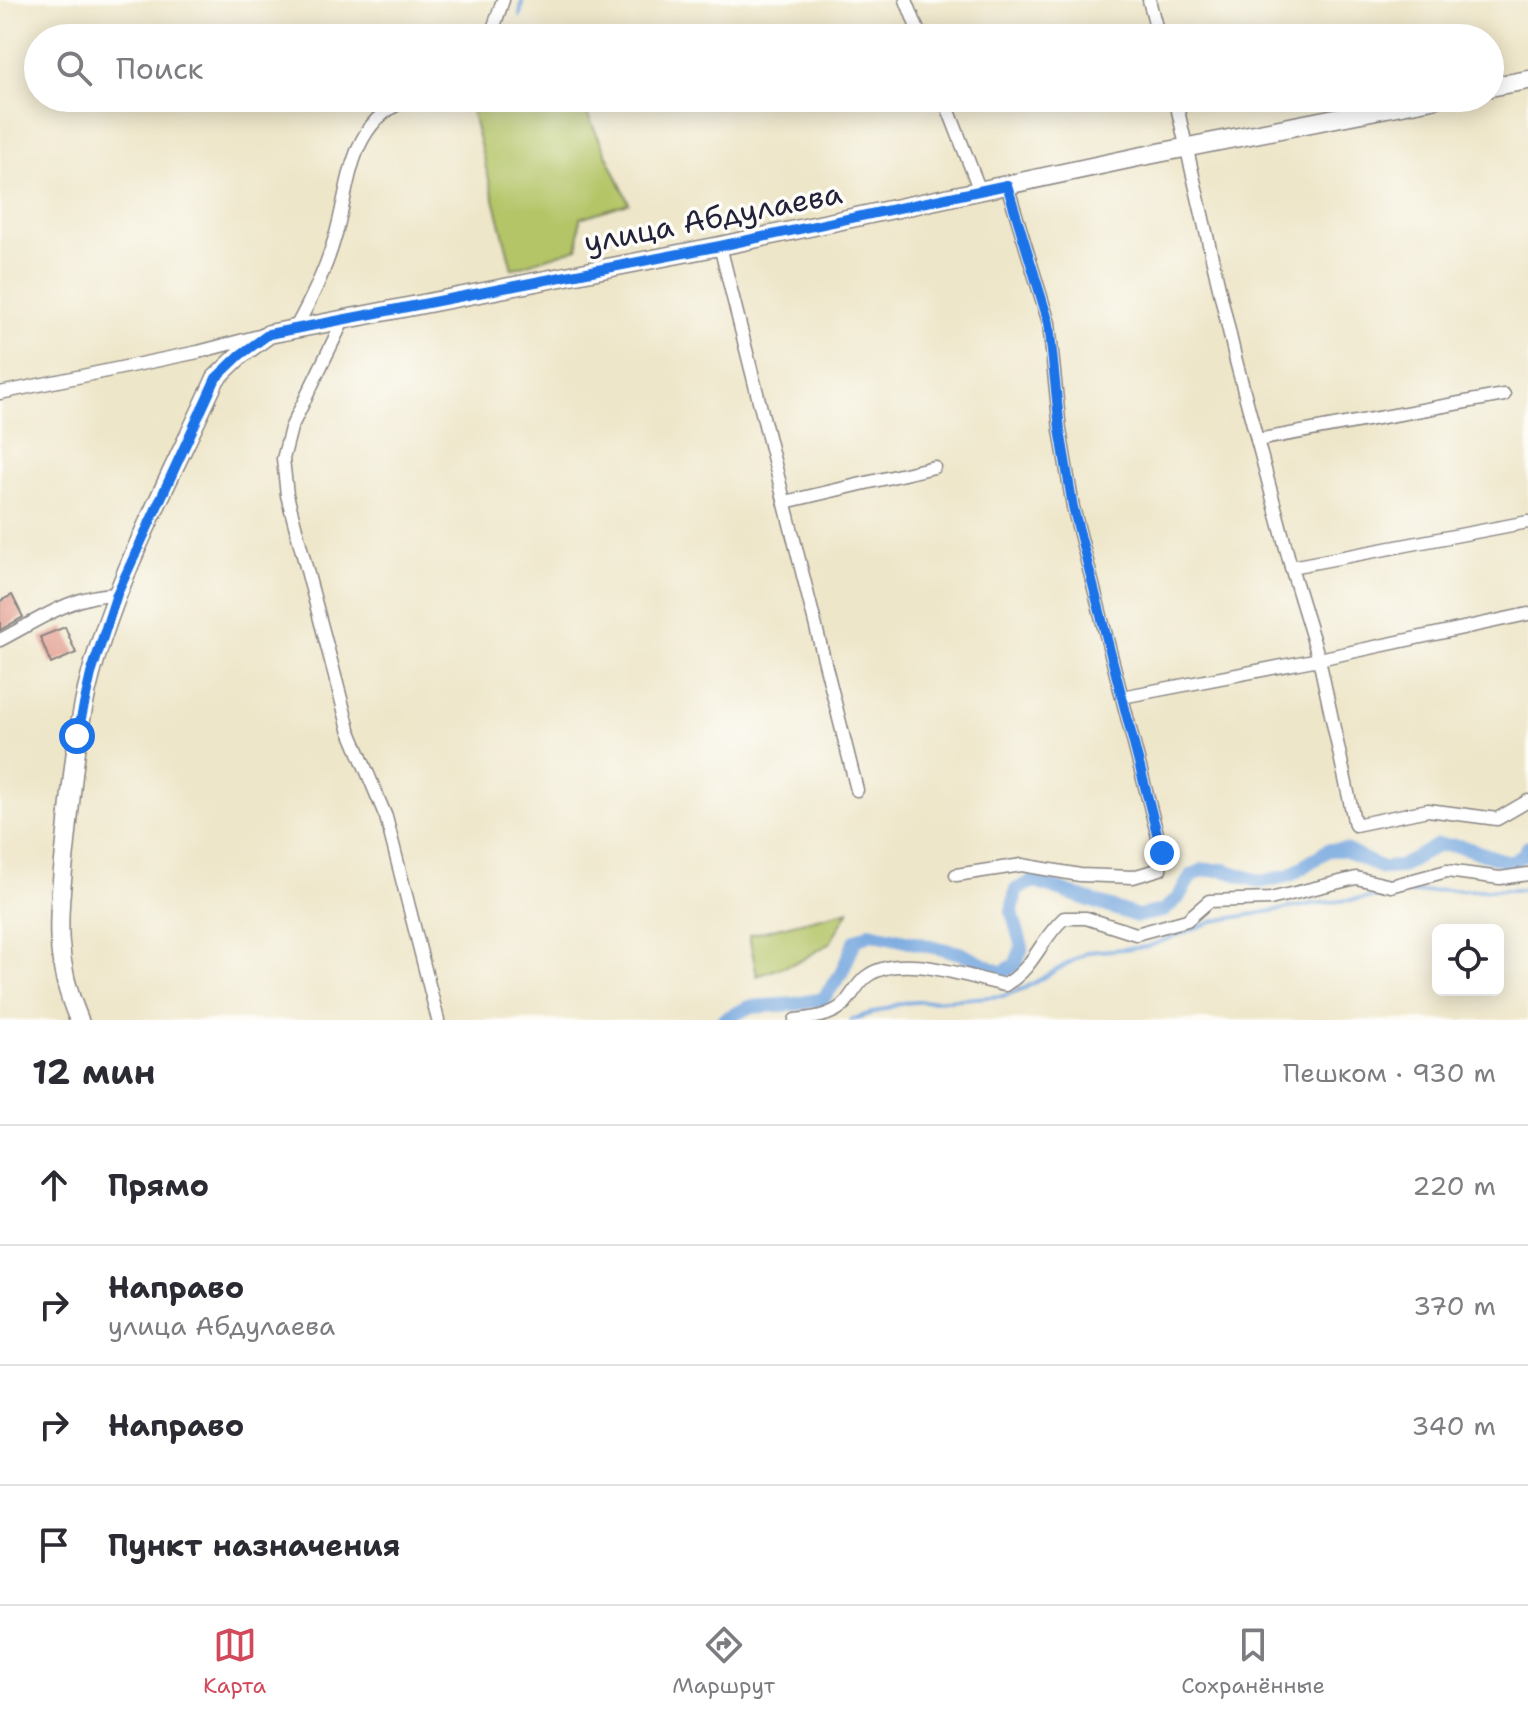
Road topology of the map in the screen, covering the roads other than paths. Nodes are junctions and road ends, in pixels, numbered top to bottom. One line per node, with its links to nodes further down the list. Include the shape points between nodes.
1 (503, 0): 4 (street)
2 (906, 0): 5 (street)
3 (1149, 0): 6 (street)
4 (495, 24)
5 (915, 24)
6 (1155, 24)
7 (1528, 80): 8 (main road)
8 (1504, 84)
9 (383, 112): 18 (street, via 353,159 335,239)
10 (949, 112): 15 (street)
11 (1179, 112): 13 (street)
12 (1367, 112): 13 (main road, улица Абдулаева)
13 (1188, 148): 14 (main road, улица Абдулаева); 22 (street)
14 (1007, 185): 15 (main road, улица Абдулаева); 31 (street, via 1049,323 1073,507)
15 (980, 191): 16 (main road, улица Абдулаева)
16 (720, 246): 17 (main road, улица Абдулаева); 24 (street)
17 (344, 319): 18 (main road, улица Абдулаева); 37 (street, via 291,428 283,459 287,495 349,729 386,817)
18 (295, 329): 19 (main road, улица Абдулаева)
19 (269, 334): 20 (street, улица Абдулаева); 27 (main road, via 216,378)
20 (0, 393)
21 (1504, 395): 22 (street)
22 (1257, 440): 26 (street)
23 (934, 467): 24 (street)
24 (785, 502): 32 (street)
25 (1528, 522): 26 (street)
26 (1291, 567): 30 (street)
27 (117, 594): 29 (street, via 74,601); 36 (main road, via 77,736 58,920 60,964)
28 (1528, 614): 30 (street)
29 (0, 640)
30 (1319, 659): 31 (street); 33 (street, via 1355,825 1428,810 1497,819)
31 (1122, 697): 35 (street, via 1162,853 1160,869 1133,877 1022,865)
32 (857, 790)
33 (1528, 801)
34 (1528, 874): 38 (street, via 1500,878 1447,871 1391,886 1356,878 1270,899 1209,901 1187,920 1136,934 1086,918 1064,918 1049,931 1021,976 1005,985 909,964 885,968 866,977 842,1006 821,1017)
35 (956, 875)
36 (79, 1020)
37 (438, 1020)
38 (795, 1020)

